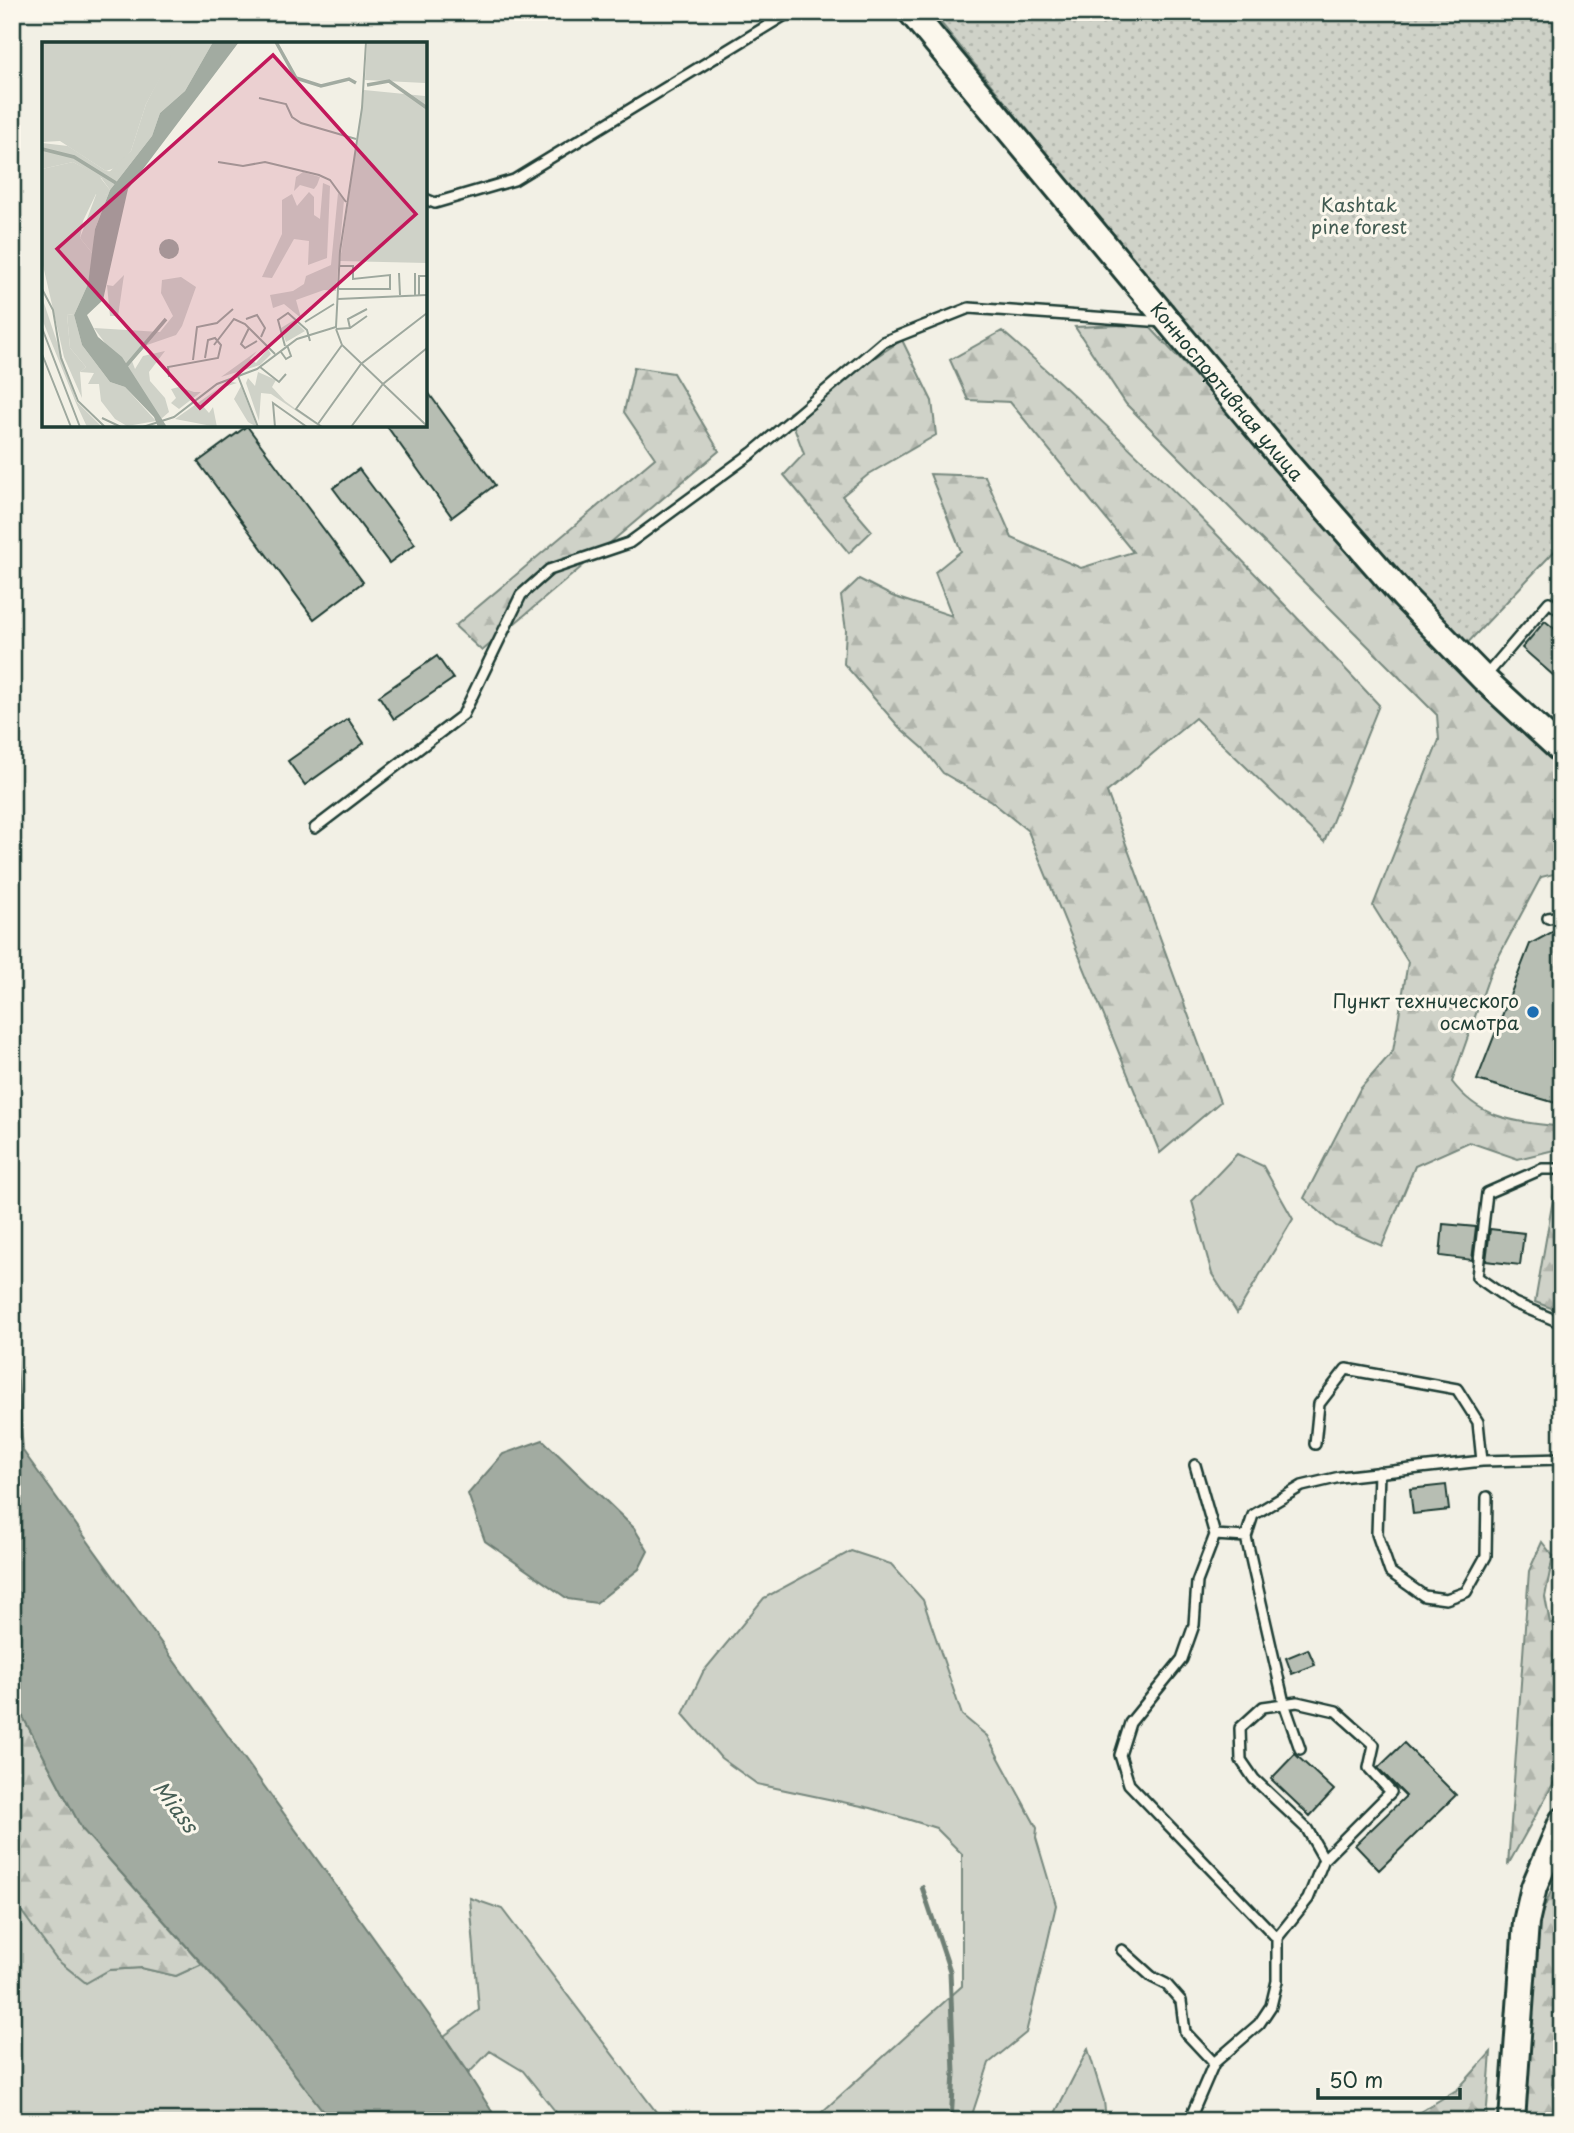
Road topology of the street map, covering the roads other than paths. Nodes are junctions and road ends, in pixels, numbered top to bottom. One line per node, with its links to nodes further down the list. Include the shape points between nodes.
1 (790, 12): 3 (lane, via 514,180 435,202)
2 (911, 12): 4 (main road, Конноспортивная улица)
3 (427, 200)
4 (1169, 323): 6 (main road, Конноспортивная улица, via 1404,597); 8 (lane, via 969,308 883,342 752,453 629,543 549,570 521,595 463,715)
5 (1562, 612): 6 (lane, via 1549,601)
6 (1484, 679): 7 (main road, Конноспортивная улица)
7 (1562, 751)
8 (314, 828)
9 (1562, 916): 10 (lane)
10 (1548, 918)
11 (1562, 1169): 12 (lane, via 1542,1169 1488,1193 1477,1277 1514,1303)
12 (1562, 1323)
13 (1315, 1444): 15 (lane, via 1319,1404 1346,1369 1457,1390 1478,1422)
14 (1562, 1459): 15 (lane)
15 (1482, 1461): 17 (lane)
16 (1195, 1465): 19 (lane)
17 (1378, 1472): 18 (lane, via 1377,1534 1390,1572 1424,1596 1446,1599 1466,1592 1486,1556); 20 (lane, via 1302,1486 1253,1515)
18 (1487, 1497)
19 (1215, 1535): 20 (lane); 25 (lane, via 1197,1582 1195,1625 1182,1659 1130,1723 1120,1755 1129,1784)
20 (1246, 1537): 21 (lane)
21 (1284, 1703): 22 (lane); 24 (lane, via 1263,1707 1240,1728 1241,1760 1254,1779 1307,1829); 24 (lane, via 1336,1711 1356,1727 1374,1745 1369,1768 1391,1792)
22 (1300, 1749)
23 (1562, 1821): 29 (main road, via 1534,1887 1526,1922)
24 (1324, 1859): 25 (lane, via 1308,1899)
25 (1277, 1938): 27 (lane, via 1277,1981 1271,2007 1259,2024)
26 (1122, 1950): 27 (lane, via 1181,2001 1185,2032)
27 (1214, 2063): 28 (lane, via 1192,2114)
28 (1194, 2121)
29 (1512, 2121)

